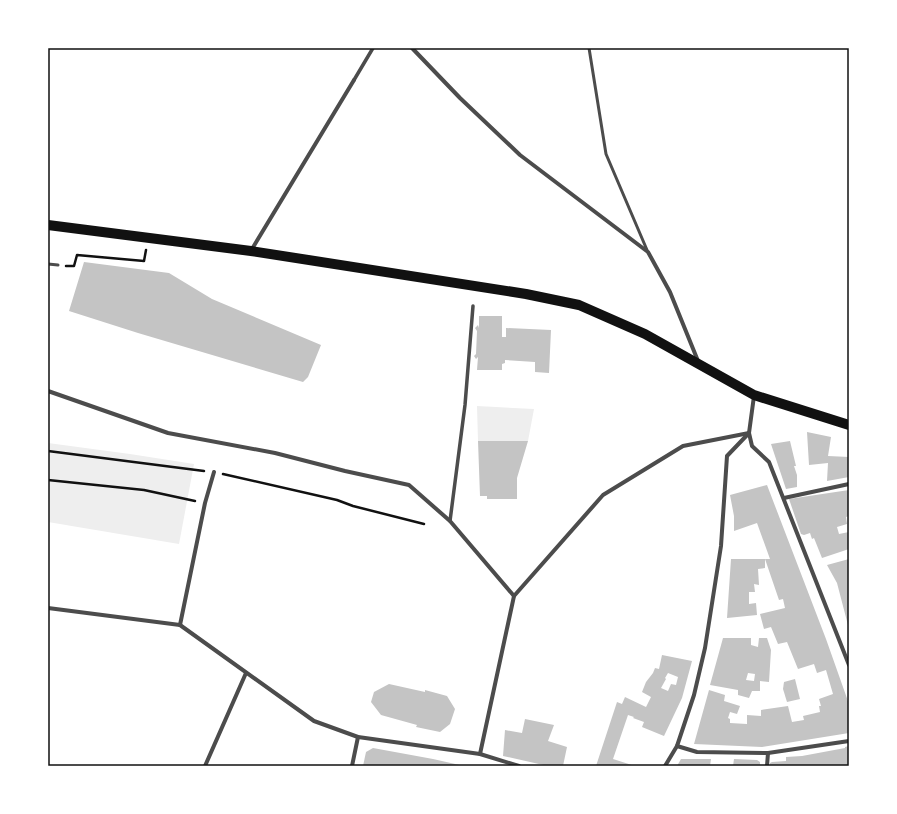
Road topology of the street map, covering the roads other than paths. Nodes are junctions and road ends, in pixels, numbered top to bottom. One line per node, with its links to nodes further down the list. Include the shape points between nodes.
1 (373, 48): 4 (street)
2 (412, 48): 7 (street, via 520,155)
3 (589, 48): 7 (lane, via 606,154)
4 (354, 80): 6 (street)
5 (48, 226): 6 (main road)
6 (251, 251): 11 (main road, via 526,294 580,305 645,334)
7 (648, 252): 11 (street, via 670,292)
8 (48, 264): 9 (lane)
9 (58, 265)
10 (472, 306): 19 (street, via 464,405)
11 (700, 365): 13 (main road)
12 (48, 391): 19 (street, via 168,434 275,453 409,485)
13 (754, 396): 14 (main road); 15 (street)
14 (849, 425)
15 (749, 433): 18 (street, via 752,446 769,462); 20 (street, via 683,446 603,495); 27 (street, via 726,456 721,546 705,648 694,695)
16 (214, 472): 22 (street, via 205,503)
17 (849, 484): 18 (street)
18 (784, 498): 23 (street)
19 (450, 521): 20 (street)
20 (514, 596): 29 (street)
21 (48, 608): 22 (street)
22 (180, 625): 24 (street)
23 (849, 665)
24 (246, 673): 25 (street, via 314,721); 30 (street)
25 (358, 737): 29 (street); 31 (street)
26 (849, 741): 28 (street)
27 (677, 746): 28 (street, via 697,752); 33 (street)
28 (768, 753): 34 (street)
29 (480, 754): 32 (street)
30 (205, 766)
31 (352, 766)
32 (519, 766)
33 (665, 766)
34 (767, 766)

